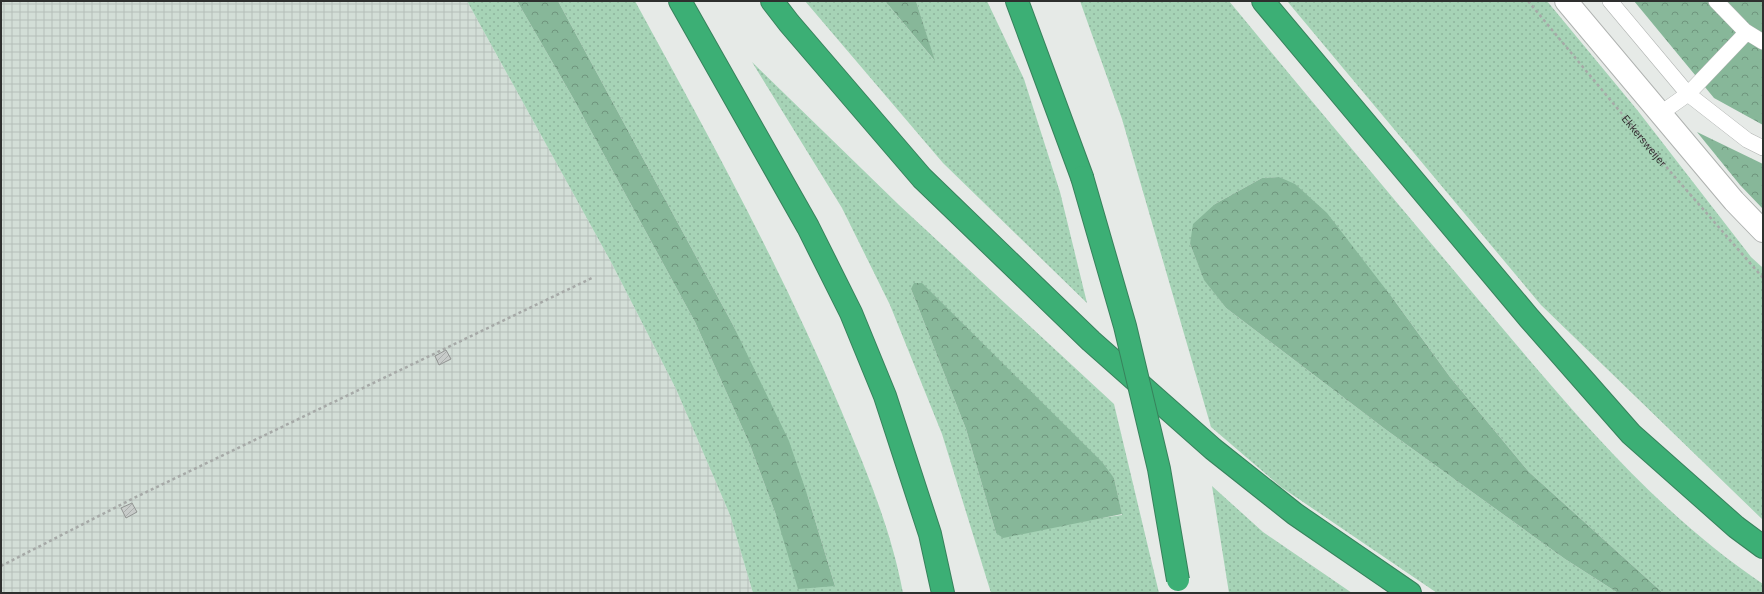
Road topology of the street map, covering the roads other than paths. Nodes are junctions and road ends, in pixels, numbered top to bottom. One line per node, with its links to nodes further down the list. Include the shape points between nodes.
1 (680, 1): 16 (highway, via 808,227 850,313 890,411 930,534)
2 (772, 1): 17 (highway, via 922,178 1091,341 1213,449 1295,514)
3 (1017, 1): 15 (highway, bridge, via 1082,177 1125,326 1159,469)
4 (1263, 1): 14 (highway, via 1529,318 1631,434 1736,527)
5 (1566, 1): 11 (street)
6 (1610, 1): 10 (lane)
7 (1716, 1): 8 (lane)
8 (1747, 32): 9 (lane); 10 (lane)
9 (1763, 42)
10 (1688, 94): 11 (lane); 12 (lane, via 1747,140)
11 (1661, 113): 13 (street, via 1734,201)
12 (1763, 148)
13 (1763, 231)
14 (1763, 547)
15 (1179, 587)
16 (943, 593)
17 (1410, 593)

